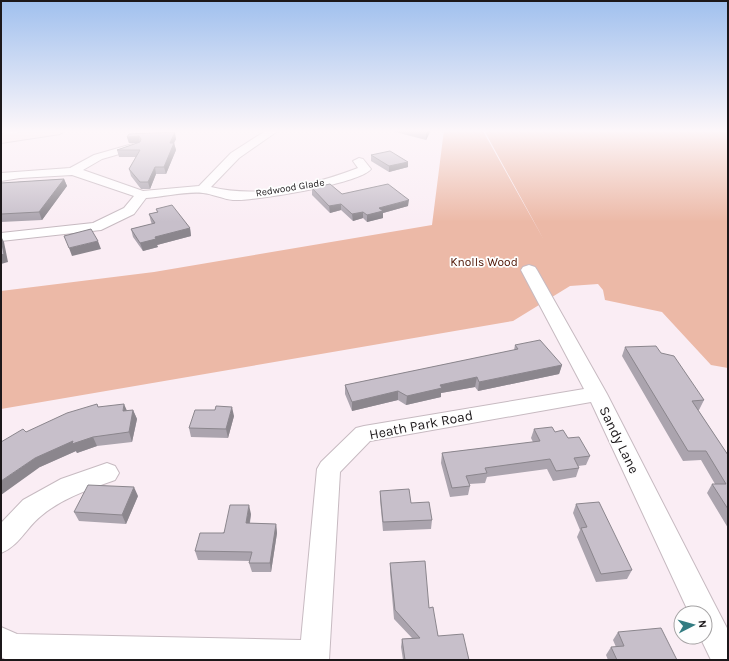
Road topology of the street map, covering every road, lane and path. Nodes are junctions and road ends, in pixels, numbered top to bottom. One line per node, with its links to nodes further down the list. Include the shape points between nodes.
1 (91, 161): 4 (street, Redwood Glade)
2 (228, 161): 6 (street)
3 (359, 161): 6 (street, Redwood Glade, via 365,169 324,184 233,196)
4 (73, 170): 5 (street, Redwood Glade); 7 (street, Redwood Glade)
5 (1, 177)
6 (203, 190): 7 (street, Redwood Glade)
7 (142, 195): 8 (street, via 129,211 96,227)
8 (1, 237)
9 (529, 270): 10 (street, Sandy Lane)
10 (597, 394): 13 (street, Sandy Lane); 16 (street, Heath Park Road, via 364,434 329,469)
11 (107, 473): 12 (street, via 70,486 32,508)
12 (1, 541)
13 (700, 605)
14 (713, 633): 17 (street, Sandy Lane)
15 (1, 642): 16 (street, via 17,649)
16 (314, 658)
17 (726, 660)

